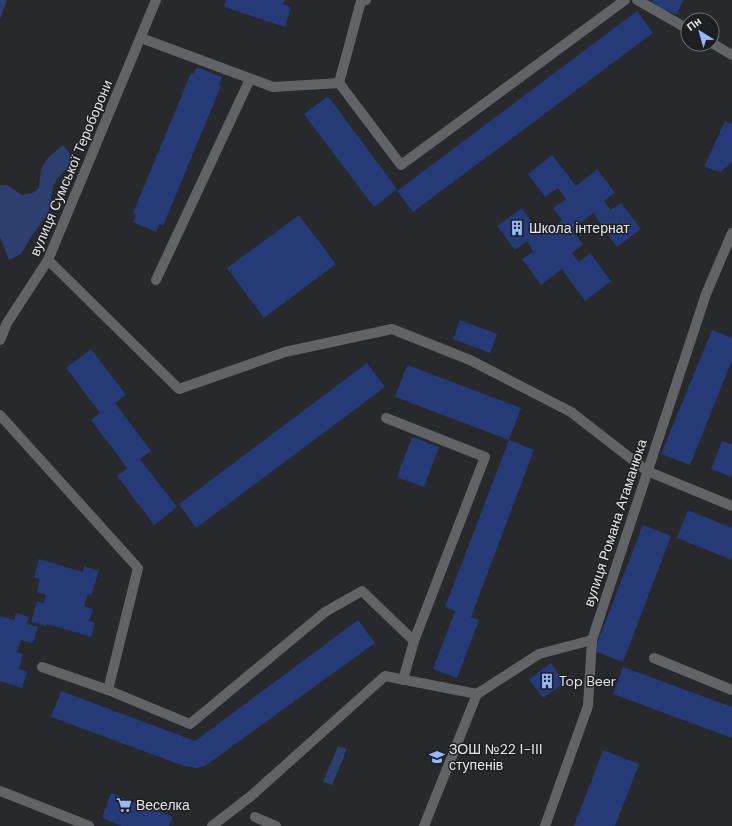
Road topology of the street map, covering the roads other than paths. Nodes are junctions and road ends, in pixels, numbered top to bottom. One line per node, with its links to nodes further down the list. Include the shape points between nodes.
1 (156, 0): 6 (street, вулиця Сумської Тероборони)
2 (366, 0): 10 (street, via 361,1)
3 (625, 0): 10 (street, via 401,165)
4 (637, 0): 5 (street)
5 (680, 24)
6 (140, 38): 9 (street); 12 (street, вулиця Сумської Тероборони)
7 (720, 48): 8 (street)
8 (732, 55)
9 (250, 79): 10 (street, via 273,87); 13 (street)
10 (339, 83)
11 (732, 233): 17 (street, вулиця Романа Атаманюка, via 706,294)
12 (48, 260): 14 (street, вулиця Сумської Тероборони, via 7,323); 17 (street, via 179,389 285,352 392,329 470,360 571,412)
13 (156, 280)
14 (0, 340)
15 (0, 415): 24 (street, via 138,568)
16 (386, 418): 20 (street, via 485,457)
17 (647, 471): 18 (street); 19 (street, вулиця Романа Атаманюка)
18 (732, 506)
19 (592, 640): 26 (street, via 539,654); 33 (street, вулиця Романа Атаманюка, via 588,706)
20 (414, 641): 23 (street); 24 (street, via 362,591 325,612 190,724)
21 (654, 658): 25 (street)
22 (42, 667): 24 (street)
23 (403, 680): 26 (street); 30 (street, via 385,676 251,796)
24 (108, 690)
25 (732, 690)
26 (477, 694): 32 (street)
27 (0, 791): 29 (street)
28 (255, 818): 31 (street)
29 (89, 826)
30 (212, 826)
31 (276, 826)
32 (424, 826)
33 (545, 826)

